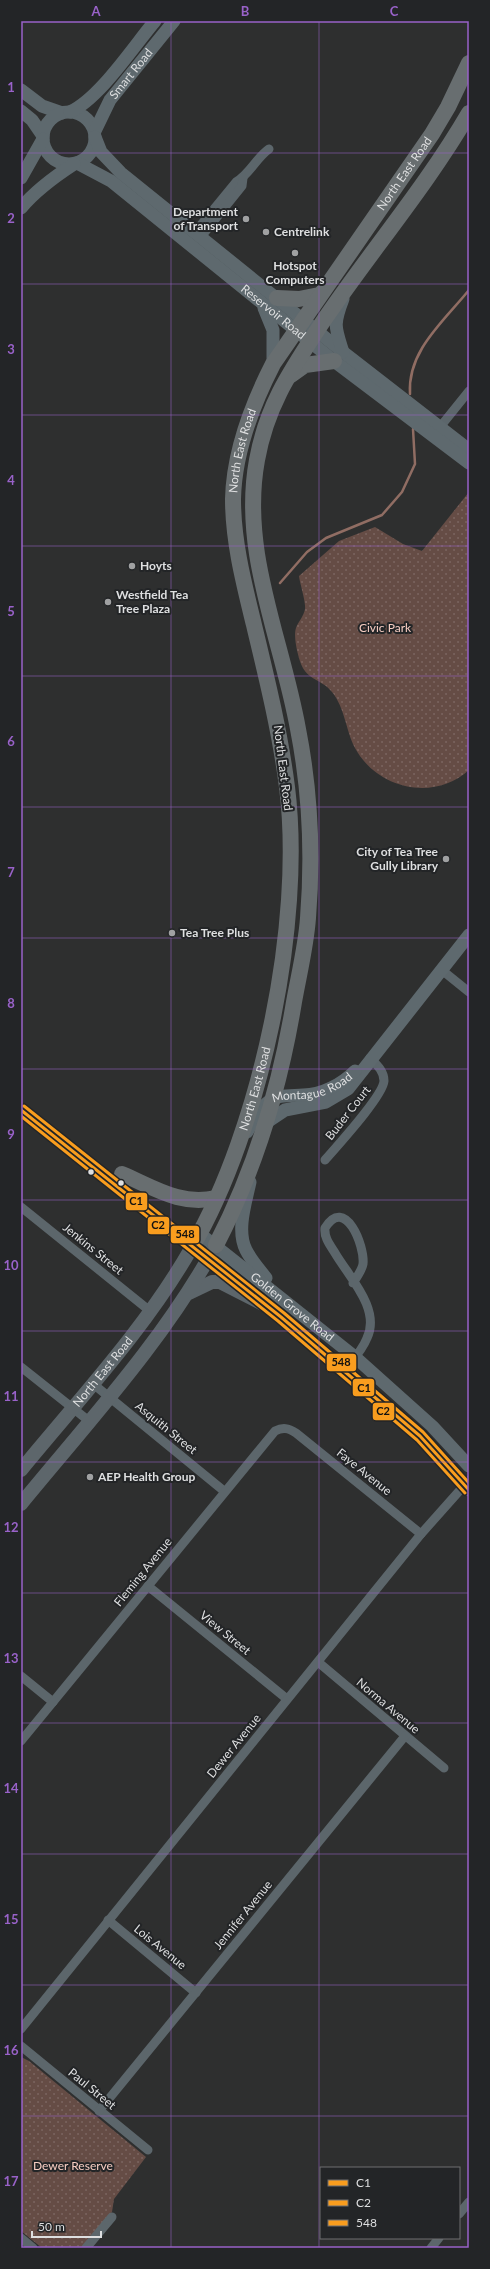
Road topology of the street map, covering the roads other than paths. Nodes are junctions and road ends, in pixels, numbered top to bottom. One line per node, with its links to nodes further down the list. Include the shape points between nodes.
1 (155, 21): 6 (main road, Smart Road, via 86,103)
2 (174, 21): 8 (main road, Smart Road, via 110,100)
3 (469, 63): 16 (highway, North East Road, via 432,134)
4 (21, 90): 6 (main road, via 42,106)
5 (21, 111): 9 (main road, via 32,120)
6 (66, 112): 8 (main road, via 79,114 87,119); 9 (main road, via 49,121)
7 (469, 113): 15 (highway, North East Road, via 446,152)
8 (95, 134): 11 (main road, via 92,152 87,158); 14 (main road, Reservoir Road, via 101,152 115,167)
9 (43, 138): 11 (main road, via 44,147 51,158 62,163); 12 (main road)
10 (269, 149): 14 (street, via 236,182)
11 (75, 164): 13 (main road, via 52,178); 17 (main road, Reservoir Road, via 111,181)
12 (21, 178)
13 (21, 208)
14 (198, 234): 17 (main road, Reservoir Road)
15 (351, 281): 19 (highway, North East Road); 20 (main road, via 335,319)
16 (319, 295): 17 (highway); 18 (highway, North East Road)
17 (270, 301): 18 (main road, Reservoir Road); 21 (main road)
18 (299, 325): 19 (main road, Reservoir Road); 21 (highway, North East Road)
19 (314, 336): 20 (main road, Reservoir Road); 22 (highway, North East Road)
20 (339, 357): 22 (highway, via 305,365); 24 (main road, Reservoir Road)
21 (273, 364): 28 (highway, North East Road, via 246,427 233,498 235,538)
22 (285, 379): 27 (highway, North East Road, via 264,430 253,489 252,519 255,546)
23 (469, 391): 24 (street)
24 (436, 431): 25 (main road, Reservoir Road); 26 (main road, Reservoir Road)
25 (469, 450)
26 (469, 463)
27 (269, 612): 28 (highway); 32 (highway, North East Road, via 290,690 304,760 310,860 308,919)
28 (251, 615): 31 (highway, North East Road, via 276,717 287,790 289,857)
29 (469, 935): 33 (main road, Montague Road)
30 (469, 944): 33 (main road, Montague Road)
31 (284, 948): 32 (highway); 39 (highway, North East Road, via 262,1061 246,1121)
32 (303, 951): 36 (highway, North East Road)
33 (443, 971): 34 (street); 35 (main road, Montague Road)
34 (469, 992)
35 (370, 1058): 36 (main road, Montague Road, via 343,1081 322,1092); 37 (main road, Montague Road, via 348,1089 337,1097 317,1104 290,1108); 40 (street, Buder Court, via 383,1074 381,1091)
36 (274, 1098): 37 (highway, North East Road); 39 (main road, Montague Road, via 260,1109)
37 (267, 1122): 38 (highway, North East Road)
38 (255, 1156): 45 (highway, North East Road, via 243,1189); 50 (main road, via 242,1235 248,1253)
39 (232, 1160): 42 (highway, North East Road)
40 (325, 1160)
41 (122, 1174): 42 (highway, via 179,1200 198,1201)
42 (216, 1198): 44 (highway, North East Road)
43 (21, 1207): 52 (street, Jenkins Street)
44 (199, 1232): 45 (main road, Golden Grove Road); 46 (highway, North East Road)
45 (216, 1245): 47 (main road, North East Road); 50 (main road, Golden Grove Road)
46 (192, 1247): 47 (main road, Golden Grove Road); 52 (main road, North East Road)
47 (208, 1260): 49 (main road, North East Road); 51 (main road, Golden Grove Road)
48 (353, 1283): 48 (street, via 324,1233 328,1222 334,1218 350,1222 354,1227 363,1256 362,1268); 53 (street, via 366,1302 370,1316 368,1337)
49 (188, 1293): 51 (main road, via 212,1282 220,1282); 57 (main road, North East Road, via 152,1344)
50 (280, 1295): 53 (main road, Golden Grove Road)
51 (265, 1304): 55 (main road, Golden Grove Road)
52 (150, 1311): 56 (main road, North East Road)
53 (355, 1357): 55 (street); 61 (main road, Golden Grove Road, via 432,1426)
54 (21, 1367): 58 (street)
55 (344, 1371): 63 (main road, Golden Grove Road, via 420,1436)
56 (92, 1383): 57 (street, Asquith Street); 58 (main road, North East Road)
57 (108, 1396): 59 (main road, North East Road); 64 (street, Asquith Street)
58 (72, 1408): 59 (street); 62 (main road, North East Road)
59 (89, 1421): 65 (main road, North East Road)
60 (290, 1429): 64 (street, Fleming Avenue, via 282,1428 275,1431); 66 (street, Faye Avenue)
61 (469, 1466)
62 (21, 1470)
63 (467, 1485): 66 (street, Dewer Avenue)
64 (224, 1491): 67 (street, Fleming Avenue)
65 (21, 1504)
66 (421, 1534): 68 (street, Dewer Avenue)
67 (148, 1586): 70 (street, View Street); 71 (street, Fleming Avenue)
68 (318, 1662): 70 (street, Dewer Avenue); 72 (street, Norma Avenue)
69 (21, 1676): 71 (street)
70 (287, 1699): 75 (street, Dewer Avenue)
71 (53, 1702): 73 (street, Fleming Avenue)
72 (405, 1736): 74 (street, Norma Avenue); 76 (street, Jennifer Avenue)
73 (21, 1741)
74 (444, 1768)
75 (108, 1920): 76 (street, Lois Avenue); 77 (street, Dewer Avenue)
76 (196, 1993): 79 (street, Jennifer Avenue)
77 (21, 2029)
78 (21, 2046): 79 (street, Paul Street)
79 (99, 2111): 80 (street, Paul Street)
80 (148, 2150)
81 (469, 2202): 82 (street)
82 (460, 2213)
83 (112, 2217): 87 (street)
84 (21, 2238): 86 (street)
85 (438, 2239): 88 (street)
86 (33, 2248)
87 (86, 2248)
88 (431, 2248)

